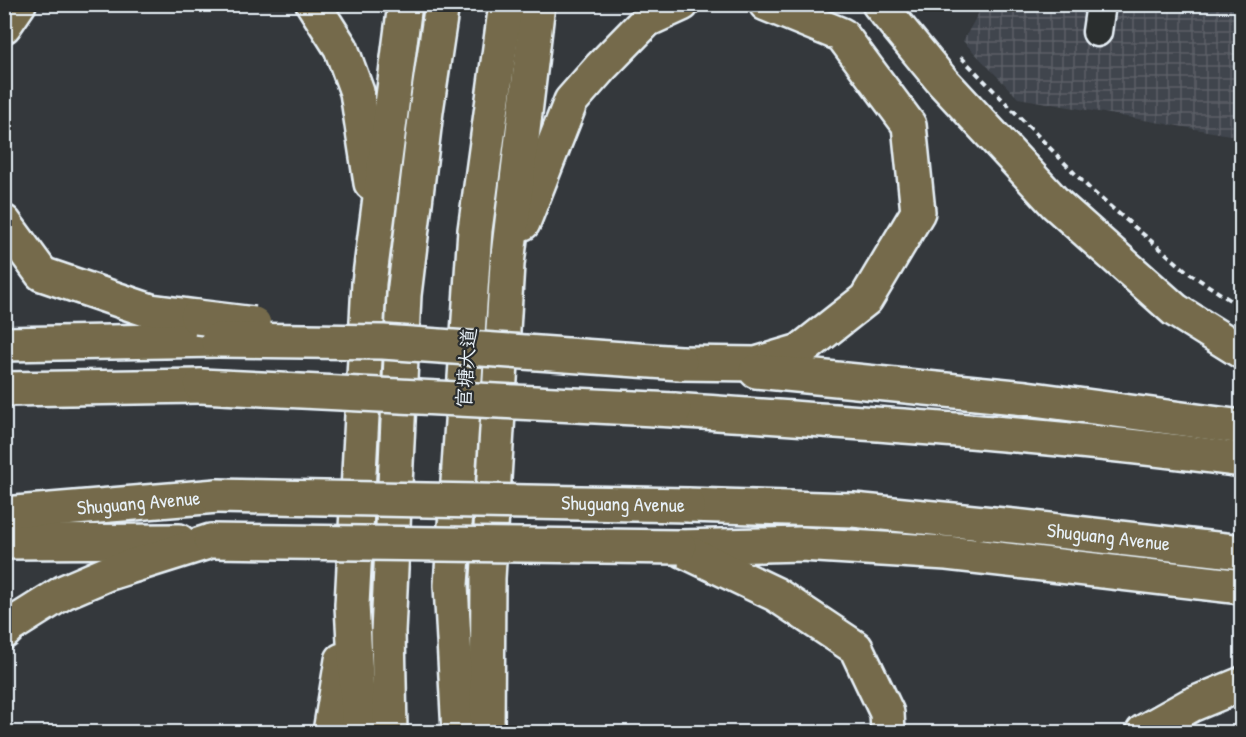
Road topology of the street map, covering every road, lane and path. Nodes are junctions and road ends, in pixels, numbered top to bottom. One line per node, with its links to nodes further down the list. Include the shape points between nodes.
1 (19, 4): 10 (highway)
2 (313, 4): 12 (highway, via 341,48 357,92)
3 (405, 4): 12 (highway)
4 (442, 4): 35 (highway, via 404,295 388,632)
5 (506, 4): 32 (highway, 官塘大道, via 475,230 452,573)
6 (538, 4): 14 (highway)
7 (682, 4): 14 (highway, via 647,20 571,101)
8 (766, 4): 19 (highway, via 842,35 909,125 918,212 866,299 800,351 756,364)
9 (879, 4): 18 (highway, via 944,82 1056,204 1175,310)
10 (4, 26)
11 (960, 56): 15 (path, via 1092,191 1189,273)
12 (376, 221): 29 (highway, via 369,284)
13 (4, 222): 16 (highway, via 42,274)
14 (507, 264): 32 (highway)
15 (1242, 308)
16 (207, 328): 17 (highway); 19 (highway, bridge)
17 (4, 344)
18 (1242, 352)
19 (680, 363): 21 (highway, via 1026,398)
20 (4, 389): 22 (highway, bridge, via 201,386 674,410 943,428)
21 (1242, 427)
22 (1242, 460)
23 (4, 514): 27 (highway, Shuguang Avenue, bridge, via 217,496 853,510)
24 (211, 541): 25 (highway); 26 (highway, bridge); 30 (highway, via 106,574 64,592)
25 (4, 542)
26 (679, 548): 28 (highway, via 801,544 947,553); 36 (highway, via 775,594 856,648 887,713)
27 (1242, 552)
28 (1242, 586)
29 (352, 605): 33 (highway); 34 (highway)
30 (4, 632)
31 (1242, 684): 37 (highway, via 1191,705)
32 (480, 731)
33 (330, 732)
34 (359, 732)
35 (390, 732)
36 (888, 732)
37 (1143, 732)

